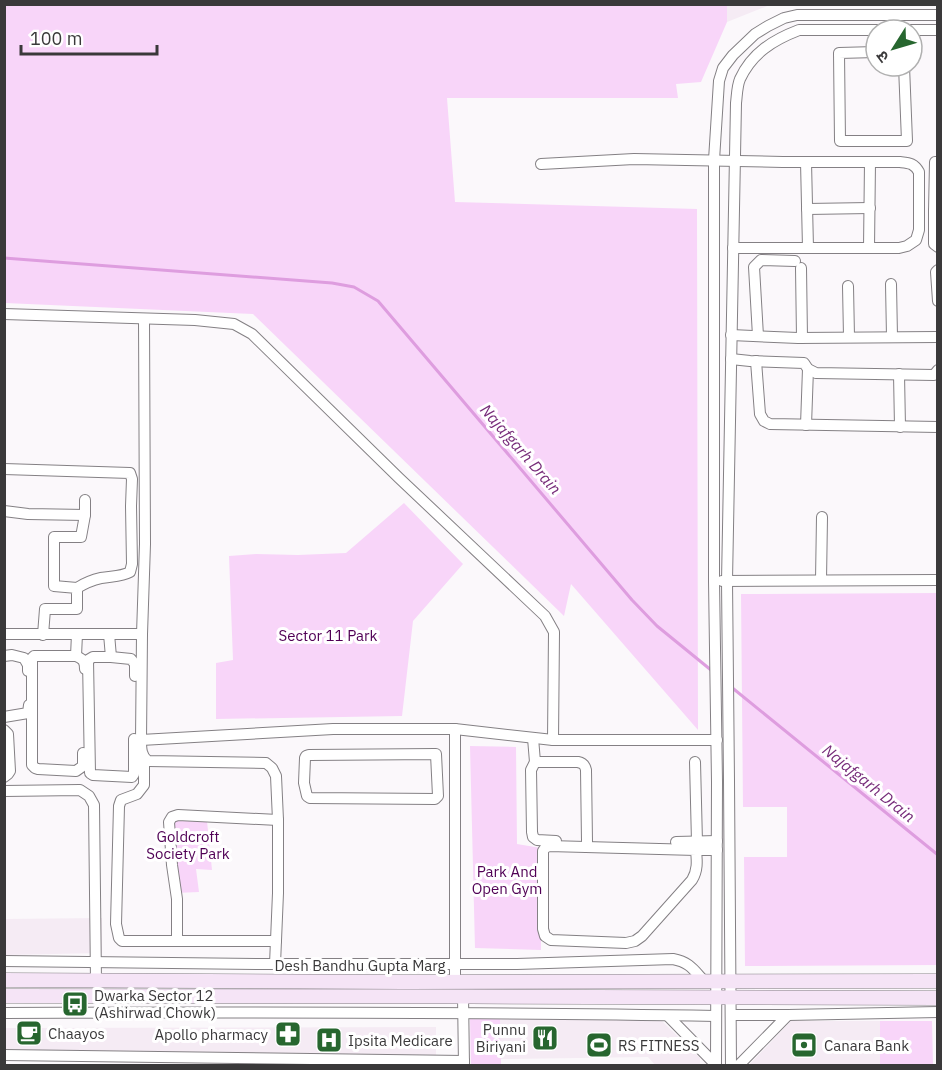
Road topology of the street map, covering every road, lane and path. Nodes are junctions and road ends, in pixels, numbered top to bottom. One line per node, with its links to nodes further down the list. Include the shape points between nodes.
1 (938, 15): 5 (street, via 797,15 768,26 723,68)
2 (864, 30): 6 (street, via 799,30 763,48 739,80)
3 (864, 52): 4 (street, via 839,53 840,141 907,141)
4 (904, 78)
5 (714, 160): 6 (street); 10 (street); 45 (street)
6 (735, 161): 7 (street); 14 (street)
7 (806, 162): 8 (street); 12 (street)
8 (870, 162): 11 (street); 16 (street, via 916,166 919,230 916,240 907,246)
9 (938, 162): 13 (street)
10 (541, 164)
11 (870, 208): 12 (street); 16 (street)
12 (807, 209): 15 (street)
13 (936, 211): 17 (street, via 934,244)
14 (733, 248): 15 (street); 24 (street)
15 (808, 248): 16 (street)
16 (869, 248)
17 (938, 248)
18 (938, 270): 21 (street)
19 (891, 284): 27 (street)
20 (848, 286): 26 (street)
21 (938, 301)
22 (4, 314): 23 (street)
23 (144, 319): 51 (street); 62 (street, via 234,324 252,334 545,616 554,632)
24 (731, 335): 25 (street); 30 (street)
25 (758, 336): 29 (street); 29 (street, via 754,267 761,260 798,265)
26 (849, 337): 27 (street); 29 (street)
27 (892, 337): 28 (street)
28 (938, 337)
29 (802, 338)
30 (731, 359): 31 (street); 46 (street)
31 (756, 361): 32 (street, via 804,363); 35 (street, via 760,414 764,421)
32 (808, 369): 34 (street, via 816,373); 35 (street)
33 (938, 370): 34 (street, via 934,375)
34 (899, 374): 37 (street)
35 (806, 425): 37 (street)
36 (938, 426): 37 (street)
37 (900, 427)
38 (4, 469): 47 (street, via 130,473 130,572 99,578)
39 (85, 500): 41 (street)
40 (4, 511): 41 (street)
41 (85, 515): 47 (street, via 81,537 54,537 54,586)
42 (822, 517): 43 (street)
43 (821, 580): 44 (street); 46 (street)
44 (938, 580)
45 (714, 581): 46 (street); 63 (street)
46 (727, 581): 83 (street, via 729,719)
47 (77, 588): 52 (street, via 77,609 45,609)
48 (4, 634): 52 (street)
49 (77, 634): 50 (street); 52 (street); 55 (street)
50 (109, 634): 51 (street); 56 (street)
51 (142, 634): 61 (street)
52 (39, 635): 54 (street)
53 (4, 656): 57 (street, via 24,658 28,665 29,709 25,715)
54 (34, 656): 55 (street); 55 (street, via 32,765 76,771 83,766 85,663)
55 (76, 656)
56 (111, 657): 56 (street, via 131,659 135,664 134,774 129,778 93,775 89,770 88,660)
57 (4, 717)
58 (455, 729): 60 (street); 61 (street, via 333,729); 65 (street)
59 (4, 730): 69 (street, via 8,734 10,771)
60 (533, 738): 62 (street); 67 (street)
61 (141, 740): 66 (street)
62 (552, 740): 63 (street)
63 (717, 740): 74 (street)
64 (436, 754): 64 (street, via 437,799 307,796 305,758 309,755); 65 (street)
65 (455, 756): 80 (street)
66 (144, 758): 71 (street, via 266,763 276,776); 75 (street, via 144,785 138,794 121,800 119,806 116,924 122,940)
67 (535, 762): 72 (street, via 578,762 585,766); 72 (street, via 531,770 533,837)
68 (694, 762): 73 (street)
69 (4, 777)
70 (4, 791): 78 (street, via 80,790 94,805)
71 (278, 820): 75 (street, via 178,815 172,818); 76 (street)
72 (587, 842): 73 (street)
73 (697, 846): 73 (street, via 696,874 635,941 626,944 551,940 545,936 545,848); 74 (street)
74 (717, 846): 83 (street)
75 (177, 940): 76 (street)
76 (276, 941): 79 (street)
77 (4, 961): 78 (street)
78 (95, 961): 79 (street); 82 (street)
79 (275, 964): 80 (street)
80 (455, 964): 83 (street, via 673,959); 85 (street)
81 (4, 980): 82 (street, Desh Bandhu Gupta Marg)
82 (96, 981): 85 (street, Desh Bandhu Gupta Marg)
83 (717, 981): 84 (street, Desh Bandhu Gupta Marg); 85 (street, Desh Bandhu Gupta Marg); 88 (street); 89 (street)
84 (938, 981)
85 (455, 982)
86 (4, 996): 87 (street, Desh Bandhu Gupta Marg)
87 (463, 996): 88 (street, Desh Bandhu Gupta Marg); 93 (street)
88 (716, 996): 89 (street, Desh Bandhu Gupta Marg); 97 (street)
89 (731, 997): 90 (street); 94 (street)
90 (938, 998)
91 (938, 1012): 95 (street)
92 (4, 1013): 93 (street)
93 (464, 1014): 96 (street); 110 (street)
94 (731, 1015): 95 (street); 112 (street)
95 (788, 1015): 113 (street)
96 (668, 1016): 97 (street); 111 (street)
97 (716, 1016): 111 (street)
98 (4, 1055): 99 (street)
99 (33, 1060): 100 (street)
100 (74, 1061): 101 (street)
101 (112, 1061): 102 (street)
102 (157, 1061): 103 (street)
103 (196, 1062): 104 (street)
104 (240, 1062): 105 (street)
105 (280, 1062): 106 (street)
106 (322, 1062): 107 (street)
107 (368, 1063): 108 (street)
108 (405, 1063): 109 (street)
109 (444, 1063): 110 (street)
110 (464, 1063)
111 (716, 1065)
112 (731, 1065)
113 (738, 1065)

